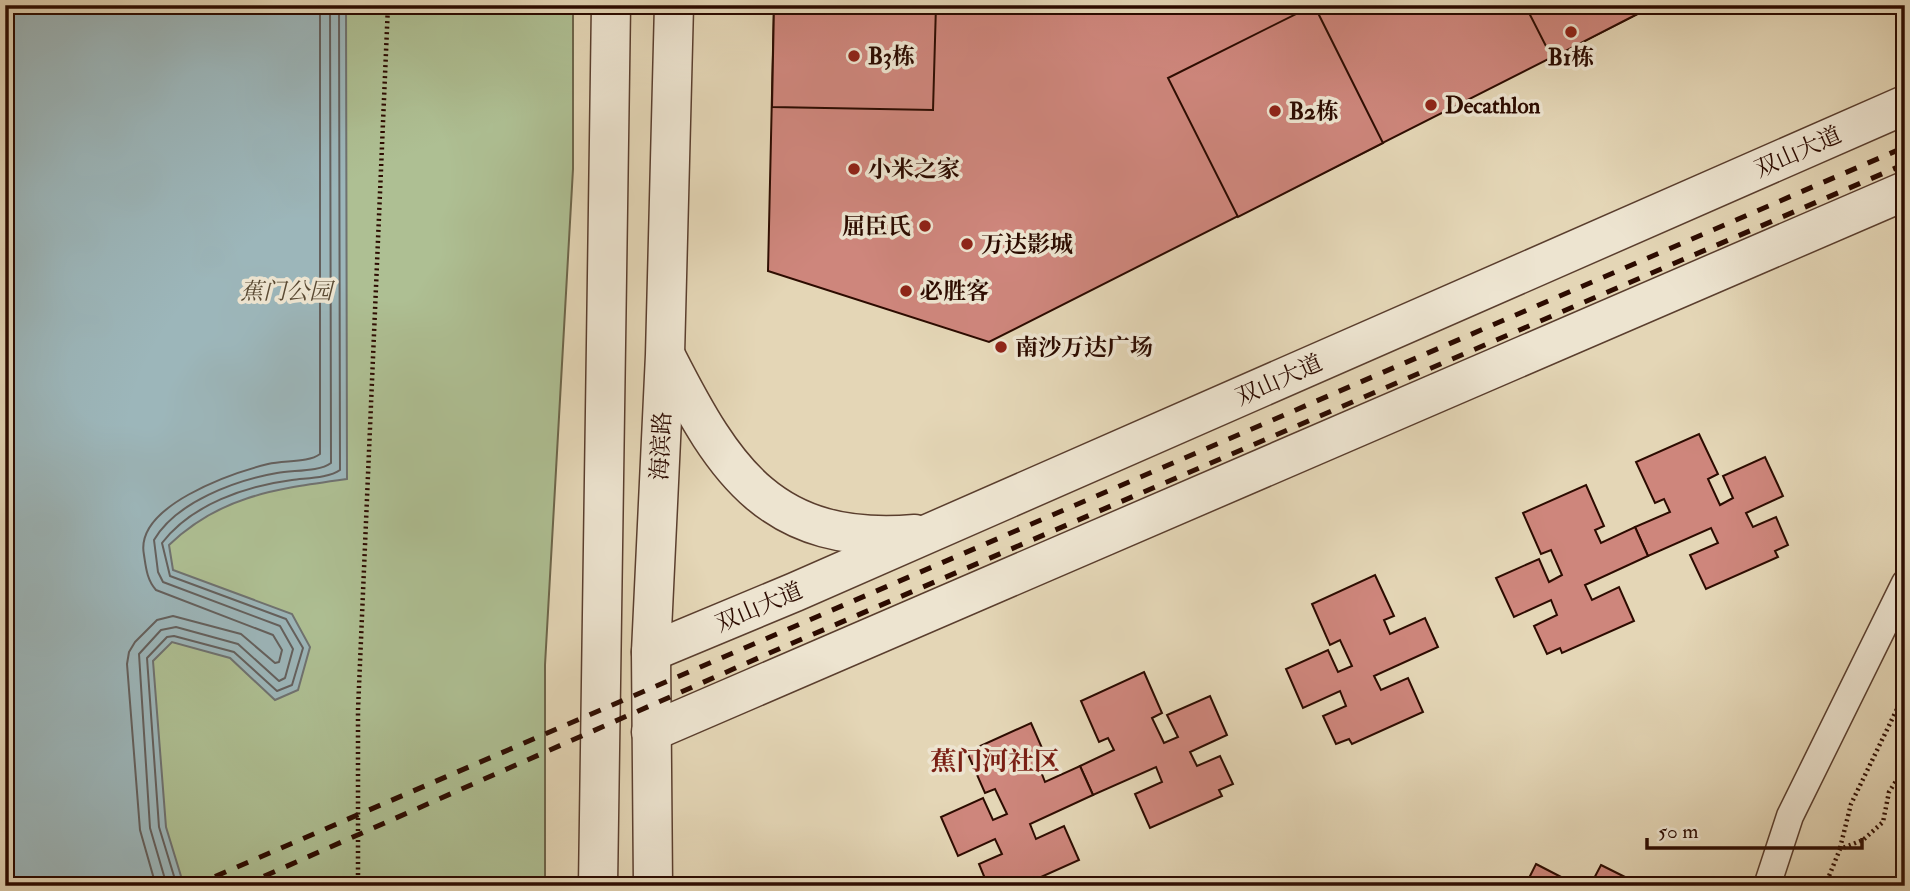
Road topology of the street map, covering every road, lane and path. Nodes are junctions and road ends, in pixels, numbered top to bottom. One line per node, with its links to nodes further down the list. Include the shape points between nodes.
1 (388, 5): 16 (path, via 358,710)
2 (611, 5): 17 (street)
3 (674, 5): 6 (street, 海滨路)
4 (1905, 105): 7 (street, 双山大道)
5 (1905, 191): 12 (street)
6 (665, 355): 7 (street, via 730,466 762,498 799,521 844,531 893,536); 9 (street, 海滨路)
7 (931, 533): 9 (street, 双山大道)
8 (1905, 583): 19 (street, via 1790,816)
9 (651, 652): 12 (street, 海滨路)
10 (1905, 690): 11 (path)
11 (1897, 709): 13 (path); 15 (path, via 1851,804)
12 (651, 732): 18 (street, 海滨路)
13 (1905, 762)
14 (1905, 767): 15 (path, via 1889,792 1882,822 1863,840)
15 (1840, 849): 20 (path)
16 (358, 886)
17 (598, 886)
18 (653, 886)
19 (1767, 886)
20 (1825, 886)

